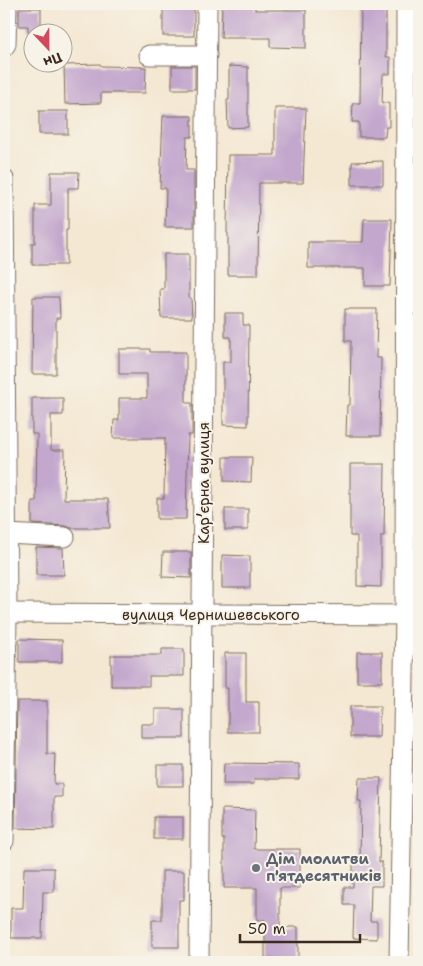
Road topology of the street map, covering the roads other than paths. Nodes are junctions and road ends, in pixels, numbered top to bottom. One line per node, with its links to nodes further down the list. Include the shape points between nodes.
1 (6, 4): 4 (street)
2 (208, 4): 6 (street, Карʼєрна вулиця)
3 (406, 4): 12 (street)
4 (4, 47)
5 (149, 55): 6 (street)
6 (207, 55): 11 (street, Карʼєрна вулиця)
7 (4, 179): 8 (street)
8 (6, 534): 9 (street); 10 (street)
9 (65, 537)
10 (5, 613): 11 (street, вулиця Чернишевського); 13 (street)
11 (203, 615): 12 (street, вулиця Чернишевського); 14 (street, Карʼєрна вулиця)
12 (412, 615): 15 (street)
13 (4, 841)
14 (199, 962)
15 (399, 962)

